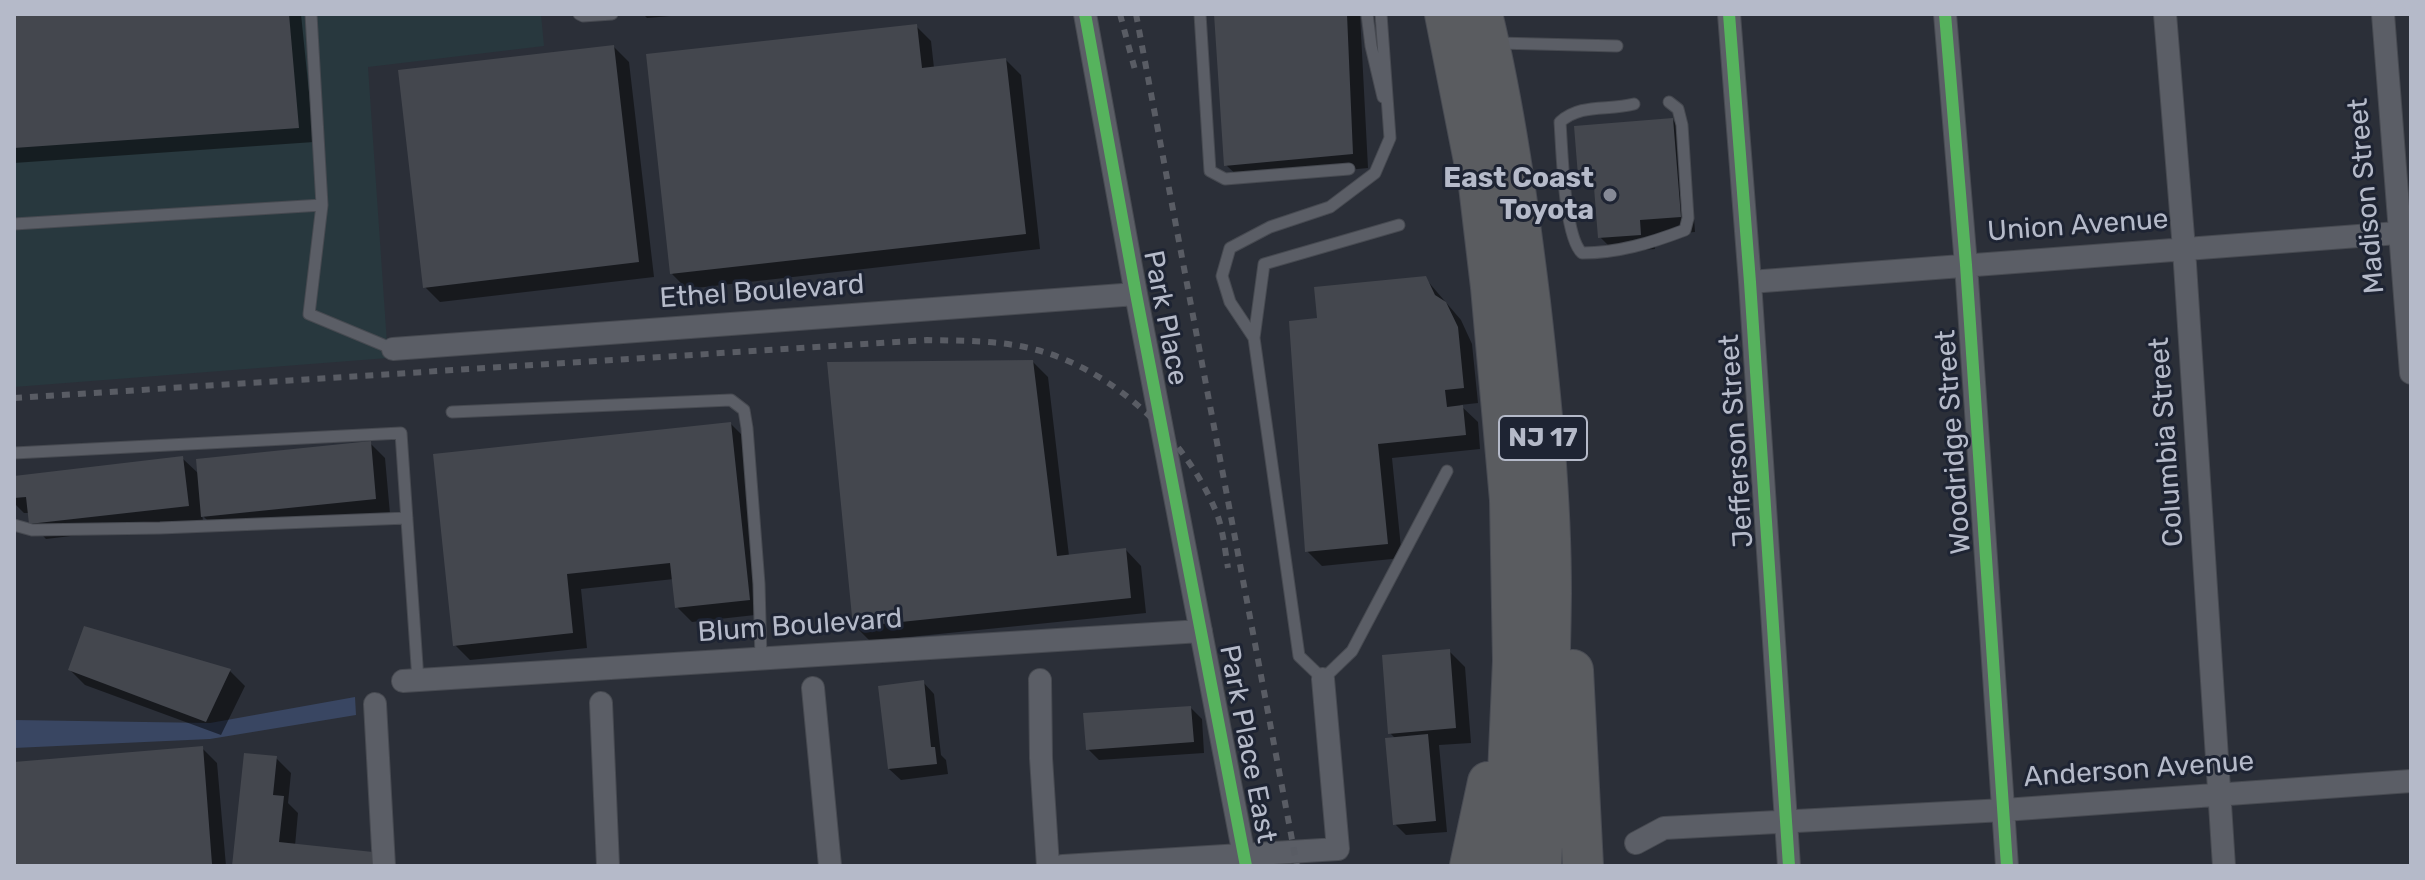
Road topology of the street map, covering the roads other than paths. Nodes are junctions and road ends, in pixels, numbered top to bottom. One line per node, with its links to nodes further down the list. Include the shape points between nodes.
1 (311, 14): 19 (lane)
2 (579, 14): 3 (lane)
3 (612, 14)
4 (1085, 14): 26 (street, Park Place)
5 (1200, 14): 18 (lane, via 1210,171 1225,179)
6 (1367, 14): 17 (lane)
7 (1381, 14): 17 (lane)
8 (1445, 14): 38 (highway, NJ 17, via 1479,186 1491,287 1510,500)
9 (1729, 14): 25 (street, Jefferson Street)
10 (1945, 14): 24 (street, Woodridge Street)
11 (2165, 14): 23 (street, Columbia Street)
12 (2383, 14): 22 (street, Madison Street)
13 (1486, 28): 14 (lane); 30 (highway, NJ 17, via 1515,182)
14 (1617, 46)
15 (1669, 102): 16 (lane, via 1678,109 1682,125 1685,230 1646,244 1582,253 1569,220 1560,122 1573,111)
16 (1634, 104)
17 (1387, 113): 27 (lane, via 1390,138 1375,173 1330,207 1270,227 1230,248 1222,276 1230,302)
18 (1349, 169)
19 (322, 205): 20 (lane); 28 (lane, via 309,314)
20 (14, 224)
21 (1399, 225): 27 (lane, via 1264,264)
22 (2406, 232): 23 (street, Union Avenue); 29 (street, Madison Street)
23 (2184, 249): 24 (street, Union Avenue); 46 (street, Columbia Street)
24 (1966, 265): 25 (street, Union Avenue); 47 (street, Woodridge Street)
25 (1750, 282): 48 (street, Jefferson Street)
26 (1136, 294): 28 (street, Ethel Boulevard); 36 (street, Park Place)
27 (1254, 338): 39 (lane, via 1299,656)
28 (393, 349)
29 (2411, 373)
30 (1538, 374): 58 (highway, NJ 17, via 1551,591); 59 (highway, via 1566,578)
31 (452, 412): 37 (lane, via 731,400 744,410)
32 (14, 453): 34 (lane, via 401,433)
33 (1447, 471): 39 (lane, via 1352,651)
34 (407, 518): 35 (lane, via 132,529 32,530); 40 (lane)
35 (14, 525)
36 (1201, 631): 37 (street, Blum Boulevard); 50 (street, Park Place East)
37 (761, 659): 40 (street, Blum Boulevard)
38 (1513, 661): 56 (highway); 57 (highway, NJ 17)
39 (1323, 679): 50 (street, via 1338,849)
40 (410, 680)
41 (1040, 680): 54 (street)
42 (813, 688): 53 (street)
43 (601, 703): 52 (street)
44 (375, 704): 51 (street)
45 (2411, 781): 46 (street, Anderson Avenue)
46 (2221, 793): 47 (street, Anderson Avenue); 62 (street, Columbia Street)
47 (2004, 810): 48 (street, Anderson Avenue); 61 (street, Woodridge Street)
48 (1786, 821): 49 (street, Anderson Avenue, via 1664,828); 60 (street, Jefferson Street)
49 (1636, 843)
50 (1244, 860): 55 (street)
51 (384, 866)
52 (608, 866)
53 (830, 866)
54 (1048, 866)
55 (1063, 866)
56 (1470, 866)
57 (1504, 866)
58 (1541, 866)
59 (1583, 866)
60 (1789, 866)
61 (2007, 866)
62 (2224, 866)

